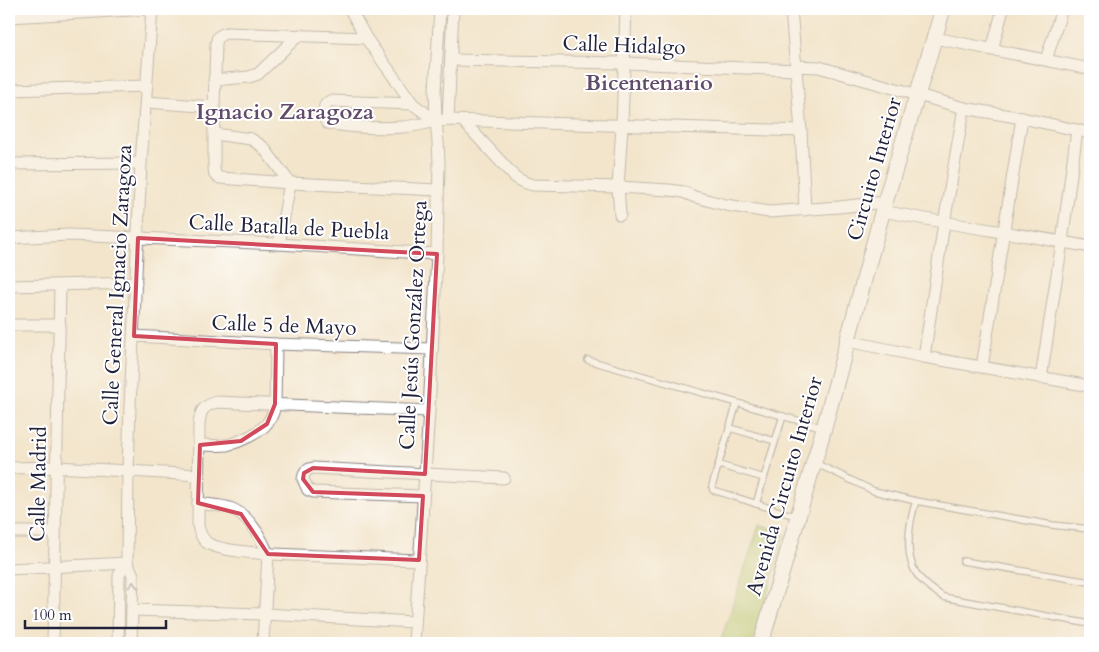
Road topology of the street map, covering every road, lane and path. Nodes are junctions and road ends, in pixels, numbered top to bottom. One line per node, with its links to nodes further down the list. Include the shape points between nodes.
1 (151, 9): 11 (street); 23 (street, Calle General Ignacio Zaragoza)
2 (350, 9): 14 (street)
3 (429, 9): 12 (street)
4 (440, 9): 12 (street, Calle Jesús González Ortega)
5 (453, 9): 17 (street)
6 (626, 9): 19 (street)
7 (791, 9): 20 (street)
8 (943, 9): 15 (main road, Circuito Interior)
9 (1003, 9): 16 (street)
10 (1062, 9): 18 (street)
11 (9, 17)
12 (440, 22): 32 (street, Calle Jesús González Ortega)
13 (299, 35): 14 (street); 22 (street, via 258,74); 22 (street, via 223,34 216,43)
14 (366, 38): 27 (street)
15 (934, 38): 16 (street); 25 (main road, Circuito Interior)
16 (992, 50): 18 (street)
17 (451, 60): 19 (street, Calle Hidalgo); 31 (street)
18 (1046, 60): 21 (street)
19 (624, 63): 20 (street, Calle Hidalgo); 34 (street)
20 (795, 68): 25 (street, Calle Hidalgo, via 819,67); 36 (street)
21 (1090, 69)
22 (214, 80): 28 (street)
23 (147, 86): 24 (street); 26 (street, Calle General Ignacio Zaragoza)
24 (9, 90)
25 (918, 94): 29 (street, Calle Hidalgo); 44 (main road, Circuito Interior)
26 (146, 102): 28 (street); 39 (street, Calle General Ignacio Zaragoza)
27 (414, 104): 32 (street); 32 (street, via 330,100 324,107 325,121 329,124 384,128)
28 (214, 107): 38 (street)
29 (964, 108): 30 (street, Calle Hidalgo); 47 (street)
30 (1022, 118): 35 (street, Calle Hidalgo); 48 (street)
31 (448, 120): 32 (street); 33 (street)
32 (436, 121): 43 (street, Calle Jesús González Ortega)
33 (463, 121): 34 (street); 42 (street, via 519,181)
34 (622, 126): 36 (street); 42 (street)
35 (1078, 130): 37 (street, Calle Hidalgo); 51 (street)
36 (801, 131): 45 (street)
37 (1090, 133)
38 (214, 134): 41 (street, via 251,139 263,148); 41 (street, via 215,175)
39 (141, 163): 40 (street); 50 (street, Calle General Ignacio Zaragoza)
40 (9, 164)
41 (290, 184): 43 (street); 52 (street)
42 (618, 187): 45 (street, via 683,192 726,205 769,212); 46 (street)
43 (438, 190): 54 (street, Calle Jesús González Ortega)
44 (884, 207): 45 (street); 47 (street); 61 (main road, Circuito Interior)
45 (806, 210)
46 (620, 215)
47 (944, 223): 48 (street); 64 (street)
48 (1003, 231): 51 (street); 66 (street)
49 (9, 238): 50 (street, Calle Batalla de Puebla, via 69,235)
50 (138, 238): 52 (street, Calle Batalla de Puebla); 55 (street, Calle General Ignacio Zaragoza)
51 (1062, 242): 53 (street); 67 (street)
52 (279, 244): 54 (street, Calle Batalla de Puebla)
53 (1090, 247)
54 (436, 254): 63 (street, Calle Jesús González Ortega)
55 (136, 283): 57 (street); 60 (street, Calle General Ignacio Zaragoza)
56 (9, 286): 57 (street)
57 (60, 286): 59 (street, Calle Madrid)
58 (9, 325): 59 (street)
59 (60, 325): 79 (street, Calle Madrid)
60 (134, 336): 62 (street, Calle 5 de Mayo); 81 (street, Calle General Ignacio Zaragoza)
61 (848, 341): 64 (street); 74 (main road, Avenida Circuito Interior)
62 (276, 344): 63 (street, Calle 5 de Mayo); 70 (street)
63 (432, 349): 71 (street, Calle Jesús González Ortega)
64 (924, 357): 66 (street)
65 (588, 360): 69 (lane)
66 (982, 367): 67 (street)
67 (1041, 378): 68 (street)
68 (1090, 386)
69 (737, 403): 72 (lane); 73 (lane)
70 (275, 404): 71 (street); 76 (street, via 267,424 241,441 226,445); 76 (street, via 210,404 200,415)
71 (429, 411): 82 (street, Calle Jesús González Ortega)
72 (783, 416): 74 (lane); 75 (lane)
73 (730, 428): 75 (lane); 78 (lane)
74 (824, 428): 77 (main road, Avenida Circuito Interior)
75 (775, 441): 85 (lane)
76 (200, 445): 83 (street)
77 (814, 463): 87 (lane, via 874,491); 90 (main road, Avenida Circuito Interior)
78 (719, 465): 85 (lane); 89 (lane, via 713,490)
79 (56, 467): 80 (street); 81 (street); 93 (street, Calle Madrid)
80 (9, 468)
81 (128, 471): 83 (street); 97 (street, Calle General Ignacio Zaragoza)
82 (425, 474): 84 (street); 86 (street, Calle Jesús González Ortega); 86 (street, via 309,468 302,479 308,490 313,492)
83 (199, 475): 88 (street)
84 (504, 478)
85 (764, 478): 89 (lane)
86 (423, 496): 95 (street, Calle Jesús González Ortega)
87 (916, 501): 91 (lane); 104 (lane, via 909,548 913,567 930,588 943,597)
88 (198, 503): 94 (street, via 231,508 241,514 260,536); 94 (street, via 198,525 206,542)
89 (756, 504): 90 (lane)
90 (798, 517): 110 (main road, Avenida Circuito Interior)
91 (1090, 529)
92 (9, 532): 93 (street)
93 (55, 532): 98 (street, Calle Madrid)
94 (268, 554): 95 (street); 102 (street)
95 (419, 560): 103 (street, Calle Jesús González Ortega)
96 (964, 561): 100 (lane)
97 (127, 562): 98 (street); 101 (street, Calle General Ignacio Zaragoza, one-way to 97, via 133,575); 105 (street, Calle General Ignacio Zaragoza, via 119,574)
98 (55, 566): 99 (street); 108 (street, Calle Madrid)
99 (9, 569)
100 (1090, 582)
101 (132, 610): 102 (street); 106 (street, Calle General Ignacio Zaragoza)
102 (264, 614): 103 (street); 109 (street)
103 (414, 622): 107 (street, Calle Jesús González Ortega)
104 (1090, 624)
105 (118, 641): 106 (street)
106 (131, 641)
107 (411, 641)
108 (53, 643)
109 (264, 643)
110 (761, 643)

